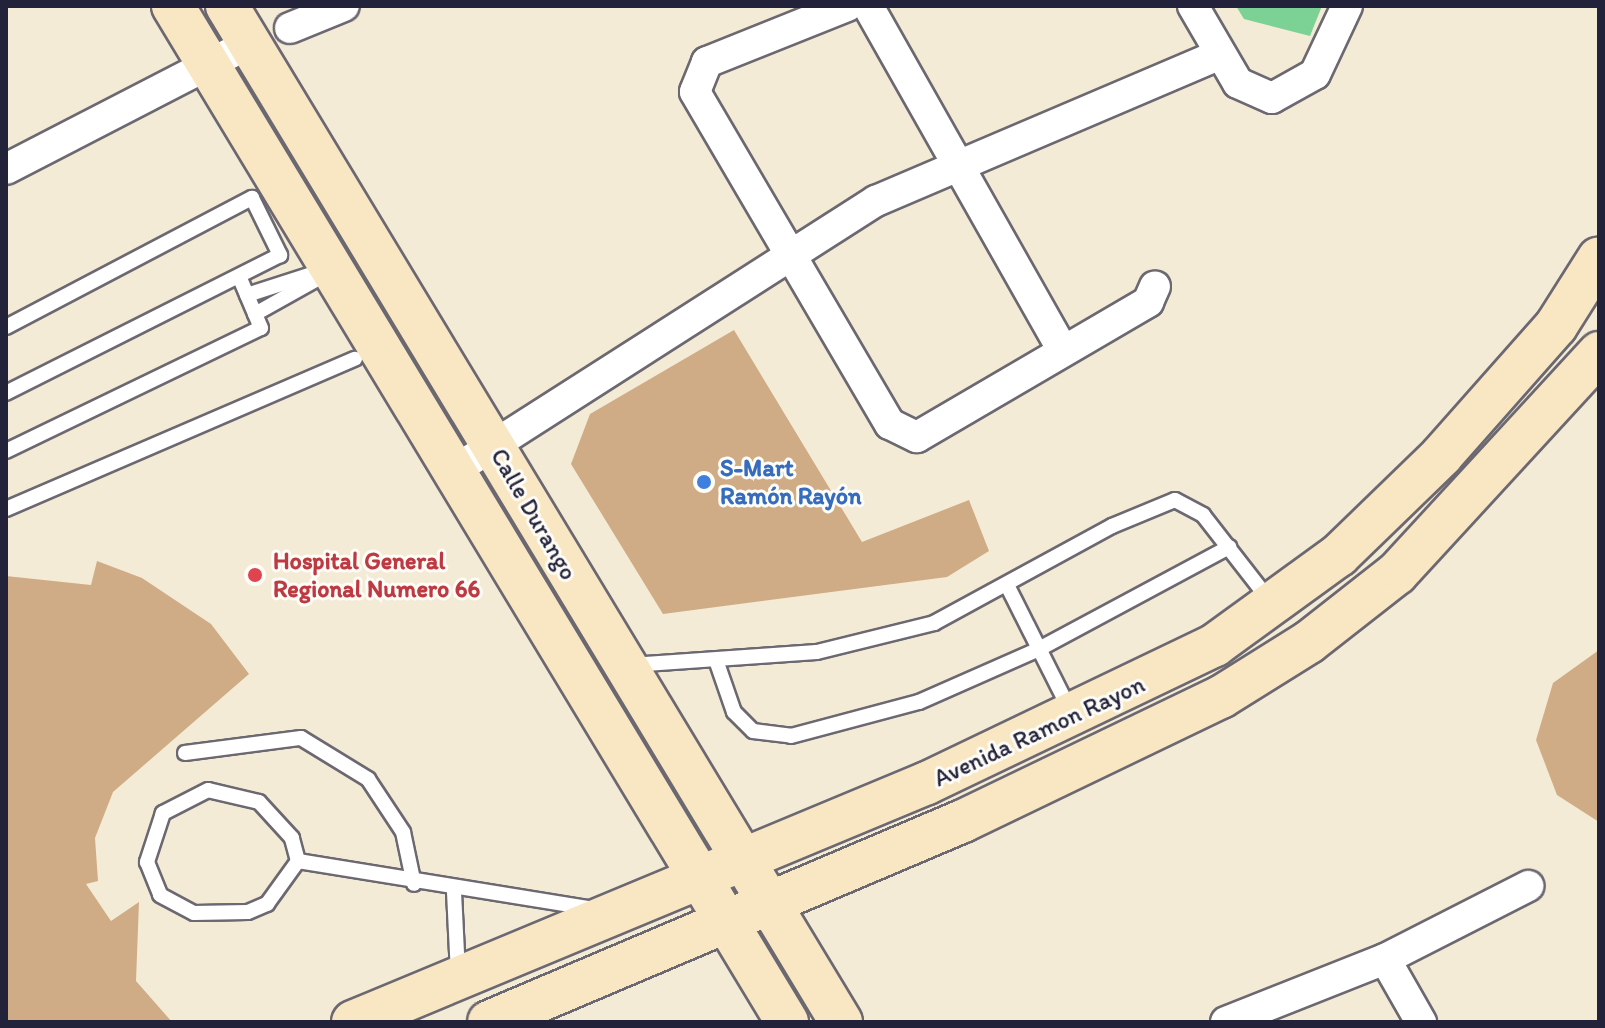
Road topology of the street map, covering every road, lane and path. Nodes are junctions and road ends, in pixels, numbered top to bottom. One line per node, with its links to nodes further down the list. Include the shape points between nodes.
1 (173, 6): 11 (main road, Calle Durango)
2 (227, 6): 9 (main road, Calle Durango)
3 (344, 6): 8 (street)
4 (847, 6): 14 (street, via 707,62 697,77 700,106)
5 (868, 6): 12 (street)
6 (1193, 6): 10 (street)
7 (1347, 6): 10 (street, via 1315,74 1290,93 1257,96)
8 (290, 28)
9 (250, 43): 11 (street); 15 (main road, Calle Durango)
10 (1216, 56): 12 (street)
11 (210, 62): 13 (street); 15 (main road, Calle Durango)
12 (954, 162): 14 (street); 23 (street)
13 (6, 169)
14 (789, 251): 23 (street, via 901,434 917,437); 27 (street)
15 (353, 258): 19 (lane); 20 (lane, via 304,293); 27 (main road, Calle Durango); 29 (main road, Calle Durango)
16 (1599, 258): 21 (main road, Avenida Ramon Rayon)
17 (239, 276): 19 (lane); 22 (lane, via 280,255 252,198); 26 (lane)
18 (1155, 286): 23 (street, via 1148,302)
19 (247, 295): 20 (lane)
20 (255, 314): 28 (lane, via 261,328)
21 (1556, 326): 25 (main road); 33 (main road, Avenida Ramon Rayon, via 1441,456)
22 (6, 327)
23 (1063, 351)
24 (355, 359): 30 (lane)
25 (1597, 360): 45 (main road, Avenida Ramon Rayon, via 1406,564 1309,642 1103,758)
26 (6, 393)
27 (492, 443): 29 (street); 36 (main road, Calle Durango)
28 (6, 451)
29 (455, 470): 41 (main road, Calle Durango)
30 (6, 509)
31 (1229, 547): 32 (lane, via 1203,515 1175,500); 33 (lane); 34 (lane)
32 (1007, 585): 34 (lane); 35 (lane, via 934,623 859,645)
33 (1274, 606): 37 (main road, Avenida Ramon Rayon)
34 (1039, 649): 35 (lane, via 919,702 770,737 734,712); 37 (lane)
35 (716, 660): 36 (lane)
36 (623, 665): 39 (main road, Calle Durango)
37 (1073, 716): 39 (main road, Avenida Ramon Rayon)
38 (185, 753): 42 (lane, via 301,738 368,779 403,832)
39 (743, 857): 41 (main road, Avenida Ramon Rayon); 45 (main road, Calle Durango)
40 (298, 861): 40 (lane, via 267,904 224,915 174,906 160,895 147,862 163,813 208,790 259,802 292,838); 42 (lane)
41 (701, 875): 46 (main road, Avenida Ramon Rayon); 47 (main road, Calle Durango)
42 (414, 884): 44 (lane)
43 (1528, 886): 48 (street)
44 (454, 892): 46 (lane); 49 (lane)
45 (769, 905): 47 (main road, Avenida Ramon Rayon); 53 (main road, Calle Durango)
46 (624, 914): 49 (main road, Avenida Ramon Rayon)
47 (727, 923): 51 (main road, Avenida Ramon Rayon); 52 (main road, Calle Durango)
48 (1385, 959): 54 (street); 55 (street)
49 (458, 977): 50 (main road, Avenida Ramon Rayon)
50 (353, 1022)
51 (489, 1022)
52 (787, 1022)
53 (841, 1022)
54 (1226, 1022)
55 (1421, 1022)

